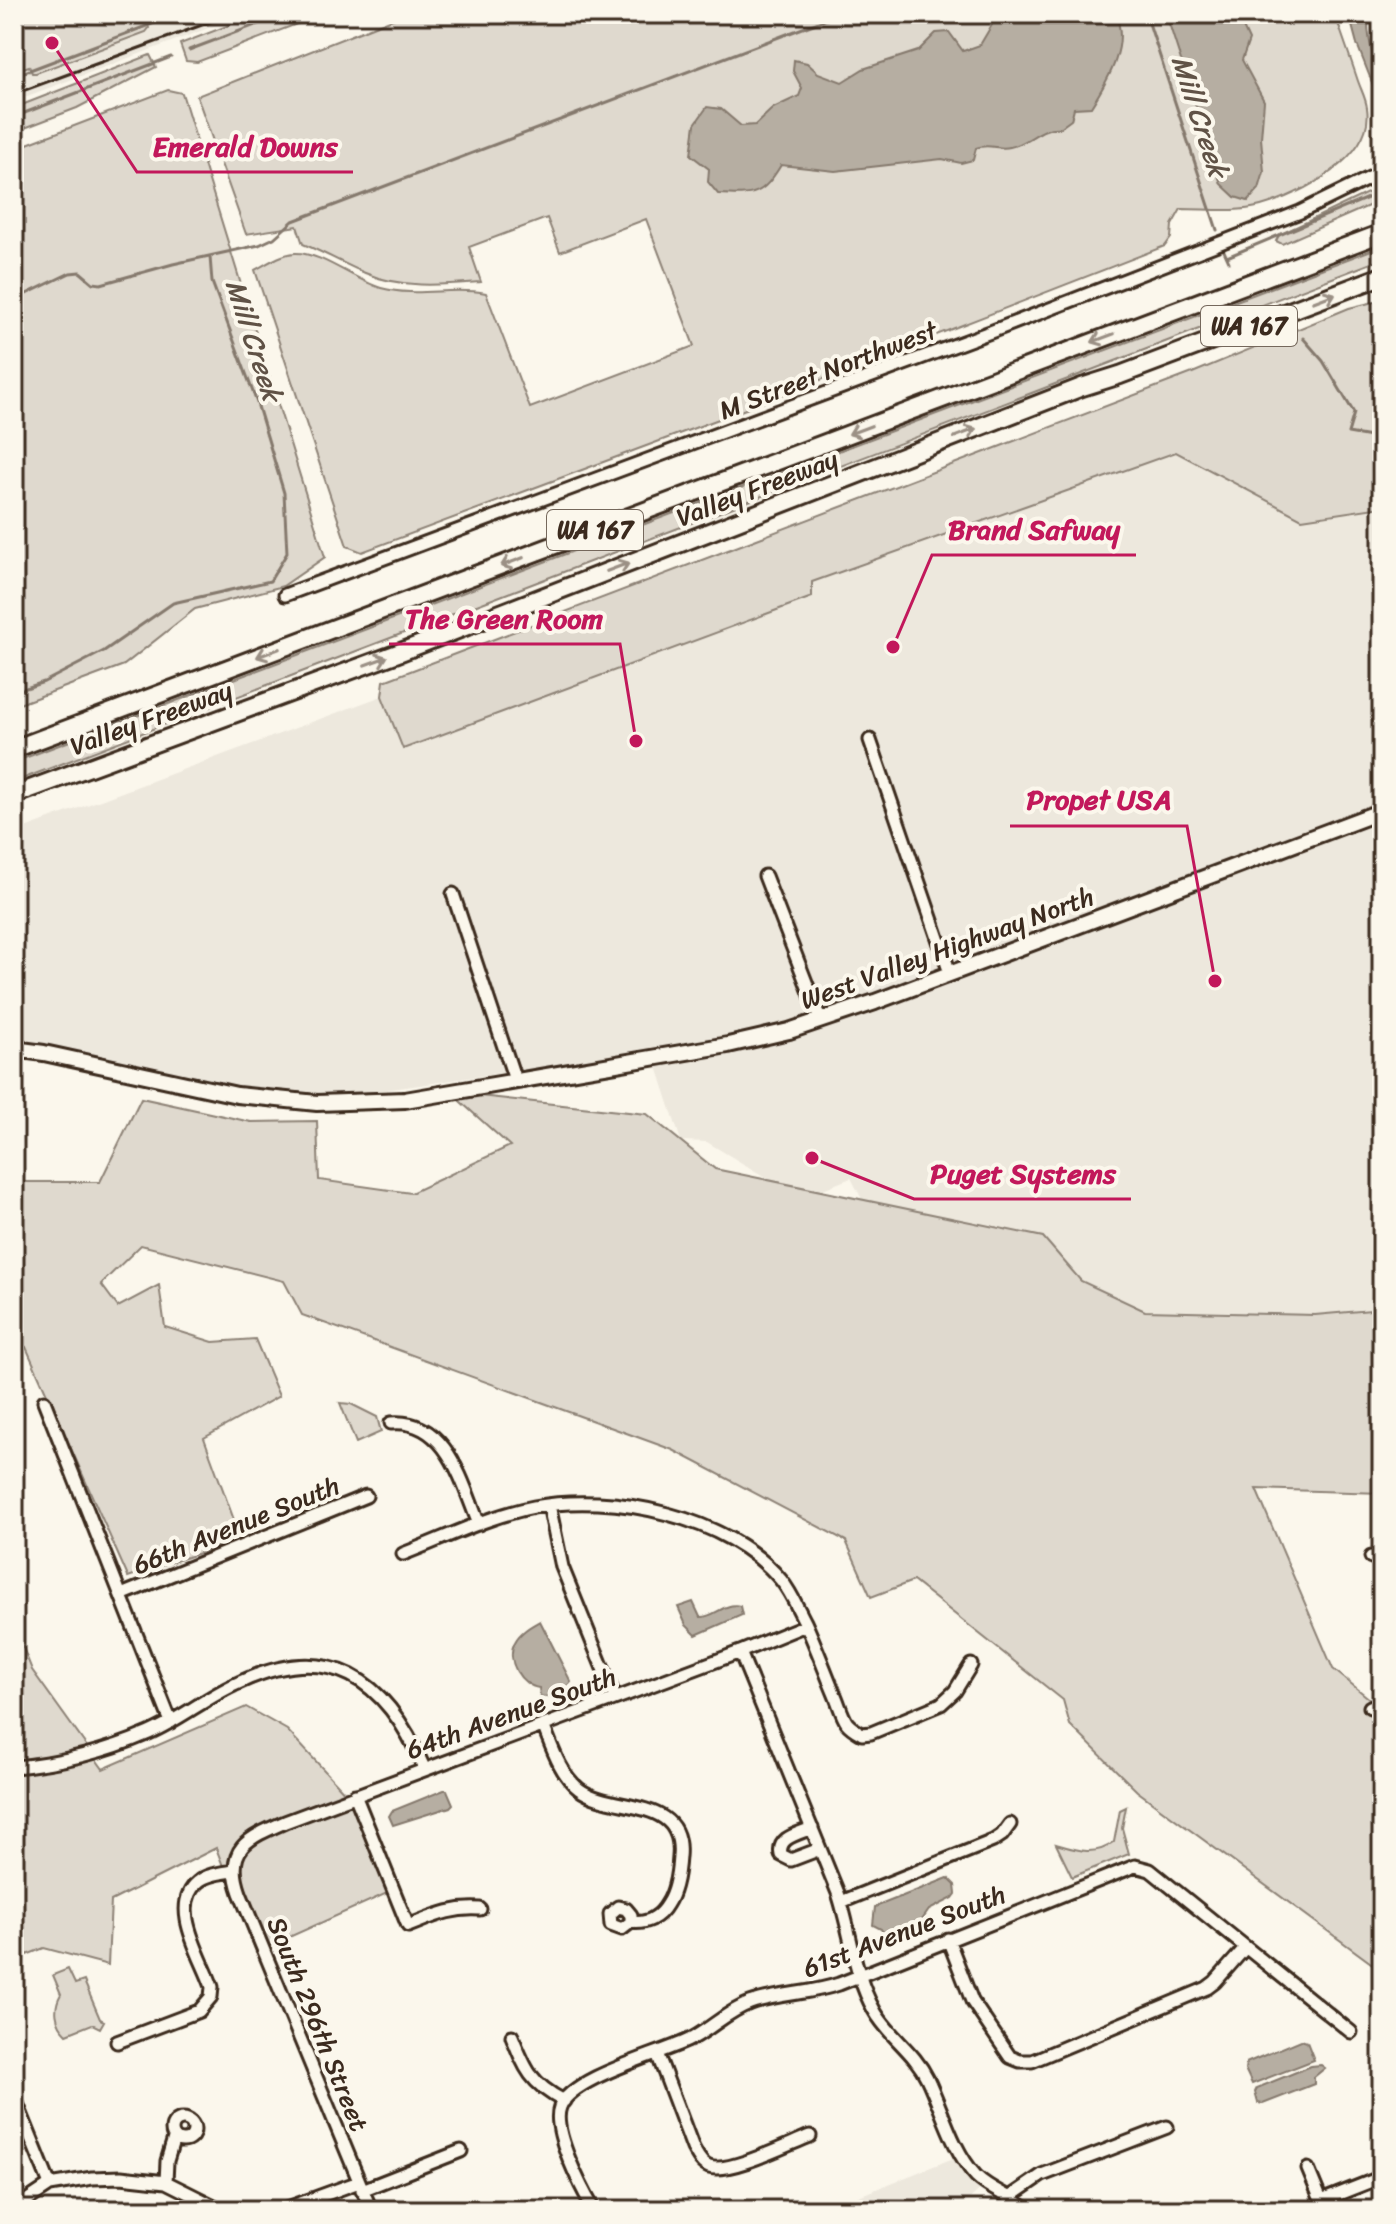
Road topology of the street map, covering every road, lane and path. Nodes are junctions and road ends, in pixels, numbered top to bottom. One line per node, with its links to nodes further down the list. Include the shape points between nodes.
1 (1382, 172): 6 (street, M Street Northwest, via 1300,212 993,331)
2 (1382, 223): 5 (highway)
3 (1382, 233): 5 (highway, Valley Freeway / WA 167)
4 (1381, 277): 9 (highway, Valley Freeway / WA 167, one-way to 4)
5 (1176, 310): 8 (highway, Valley Freeway / WA 167, one-way to 8)
6 (285, 595)
7 (870, 740): 13 (street)
8 (14, 749)
9 (14, 795)
10 (1382, 811): 13 (main road, West Valley Highway North)
11 (765, 876): 14 (street)
12 (453, 894): 16 (street)
13 (950, 973): 14 (main road, West Valley Highway North)
14 (821, 1021): 16 (main road, West Valley Highway North, via 728,1045)
15 (14, 1049): 16 (main road, West Valley Highway North, via 280,1101 405,1100)
16 (515, 1080)
17 (44, 1401): 23 (street)
18 (391, 1423): 21 (street, via 414,1424 444,1446)
19 (366, 1496): 23 (street, 66th Avenue South)
20 (549, 1505): 21 (street); 24 (street, via 589,1502 691,1520 728,1538 770,1569); 27 (street, via 562,1567)
21 (479, 1524): 22 (street)
22 (403, 1554)
23 (121, 1595): 30 (street)
24 (806, 1625): 25 (street, 64th Avenue South); 26 (street, via 847,1723 862,1734 941,1704)
25 (740, 1652): 27 (street, 64th Avenue South); 36 (street)
26 (971, 1665)
27 (615, 1698): 31 (street, 64th Avenue South)
28 (1382, 1702): 29 (street)
29 (1370, 1707)
30 (171, 1722): 32 (street, via 70,1760); 33 (street, via 237,1683 271,1671 321,1666 358,1677 380,1696 406,1729)
31 (543, 1725): 33 (street, 64th Avenue South); 42 (street, via 563,1771 578,1788 655,1813 677,1834 678,1864 667,1904 653,1918)
32 (14, 1767)
33 (424, 1768): 34 (street, 64th Avenue South)
34 (355, 1795): 38 (street, 64th Avenue South, via 266,1830); 41 (street, via 408,1926 460,1907)
35 (1010, 1824): 40 (street, via 993,1841)
36 (812, 1828): 37 (street); 37 (street, via 783,1841 781,1855 791,1860)
37 (820, 1849): 40 (street)
38 (237, 1853): 39 (street, South 296th Street)
39 (234, 1871): 48 (street, via 199,1881 185,1910 211,1997 199,2011); 60 (street, South 296th Street)
40 (841, 1902): 45 (street)
41 (480, 1909)
42 (631, 1922)
43 (948, 1939): 44 (street, 61st Avenue South, via 1135,1866 1150,1870); 44 (street, via 972,2001 1010,2057 1020,2061 1032,2061 1207,1988); 45 (street, 61st Avenue South)
44 (1245, 1948): 46 (street)
45 (860, 1976): 49 (street, 61st Avenue South, via 814,1992 749,2003); 61 (street, via 884,2027 919,2065 971,2170 985,2185)
46 (1351, 2032)
47 (512, 2036): 51 (street, via 533,2081)
48 (117, 2042)
49 (657, 2053): 51 (street, 61st Avenue South, via 587,2082); 53 (street, via 693,2148 707,2166 739,2163)
50 (14, 2096): 59 (street)
51 (564, 2101): 67 (street, via 559,2116 562,2134)
52 (1167, 2127): 61 (street, via 1042,2175)
53 (810, 2136)
54 (174, 2138): 58 (street)
55 (461, 2151): 60 (street)
56 (1308, 2169): 62 (street)
57 (1382, 2177): 62 (street)
58 (166, 2182): 59 (street, via 121,2177); 64 (street)
59 (50, 2185): 63 (street)
60 (361, 2186): 65 (street); 66 (street, South 296th Street)
61 (1010, 2197): 68 (street)
62 (1323, 2206)
63 (14, 2209)
64 (215, 2209)
65 (282, 2210)
66 (371, 2210)
67 (594, 2210)
68 (1027, 2210)

